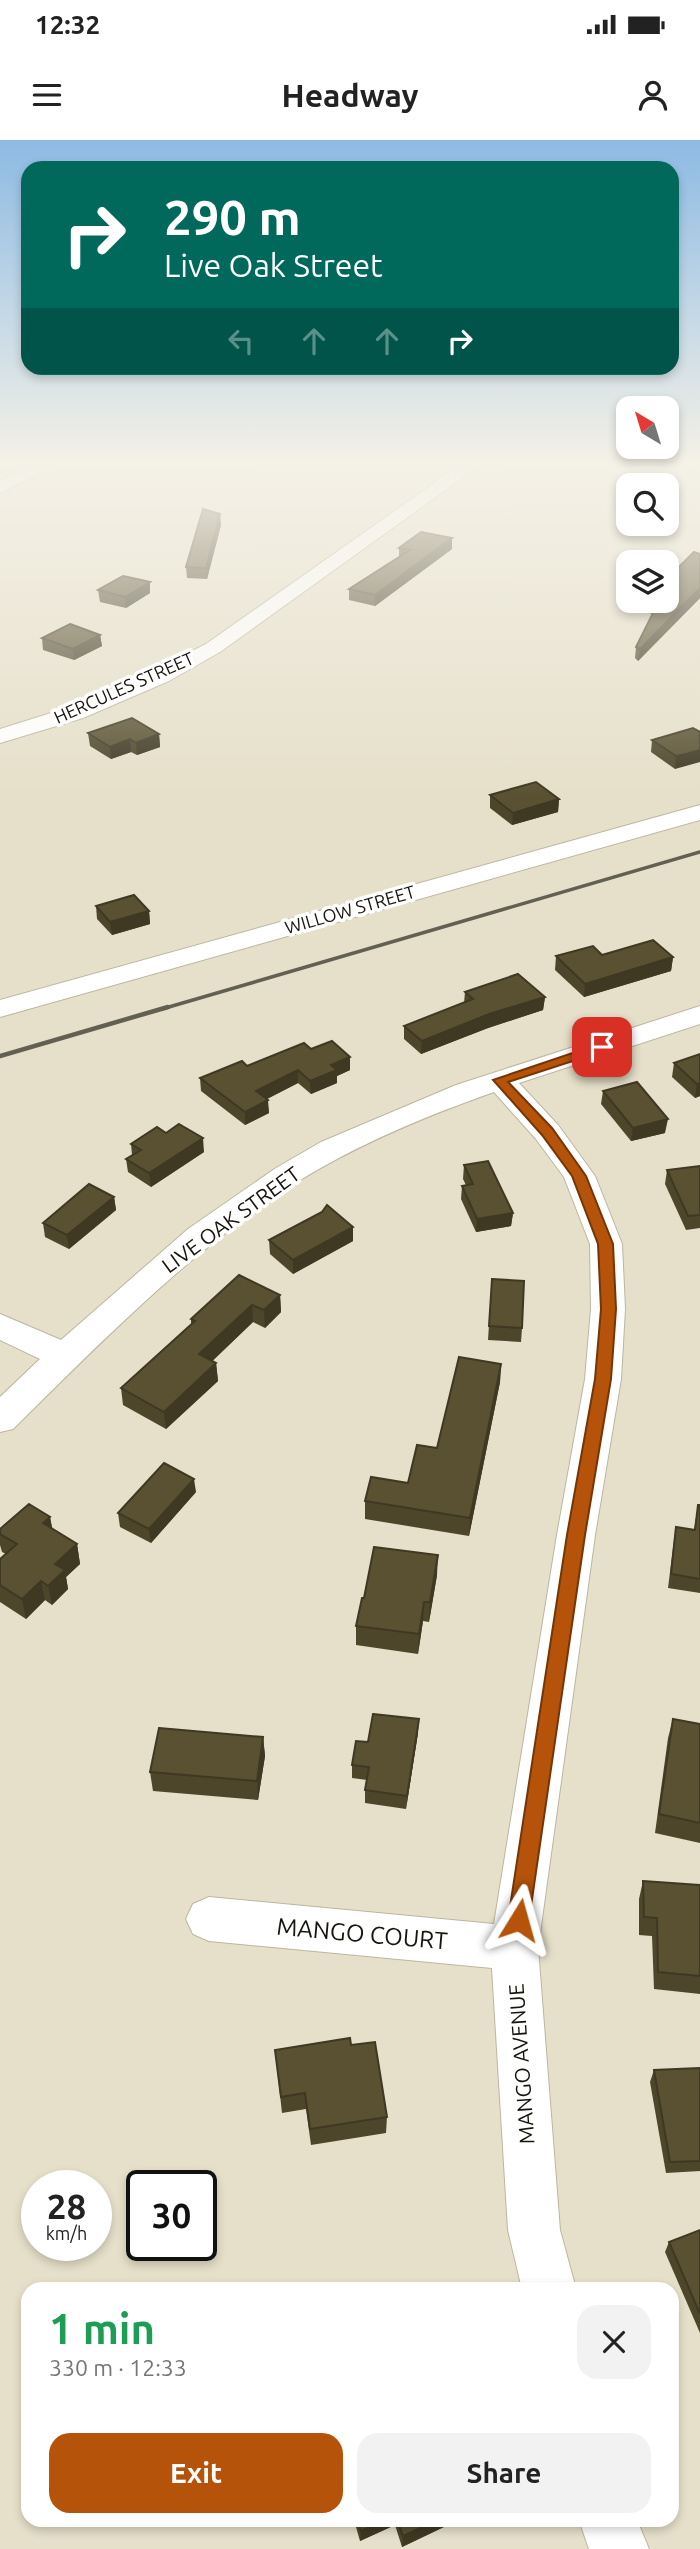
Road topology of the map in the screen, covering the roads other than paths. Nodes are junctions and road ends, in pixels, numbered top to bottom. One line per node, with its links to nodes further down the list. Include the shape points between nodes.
1 (325, 570): 2 (street, HERCULES STREET, via 213,648 161,676 75,713)
2 (0, 736)
3 (700, 812): 4 (street, WILLOW STREET)
4 (0, 1009)
5 (700, 1015): 6 (street, LIVE OAK STREET)
6 (500, 1080): 8 (street, LIVE OAK STREET, via 403,1116 265,1189 187,1248); 11 (street, MANGO AVENUE, via 579,1176 606,1244 608,1309 603,1379)
7 (0, 1326): 8 (street)
8 (65, 1356): 9 (street, LIVE OAK STREET)
9 (0, 1419)
10 (209, 1919): 11 (street, MANGO COURT)
11 (514, 1948): 12 (street, MANGO AVENUE, via 534,2230)
12 (547, 2282)
13 (611, 2527): 14 (street)
14 (619, 2549)

